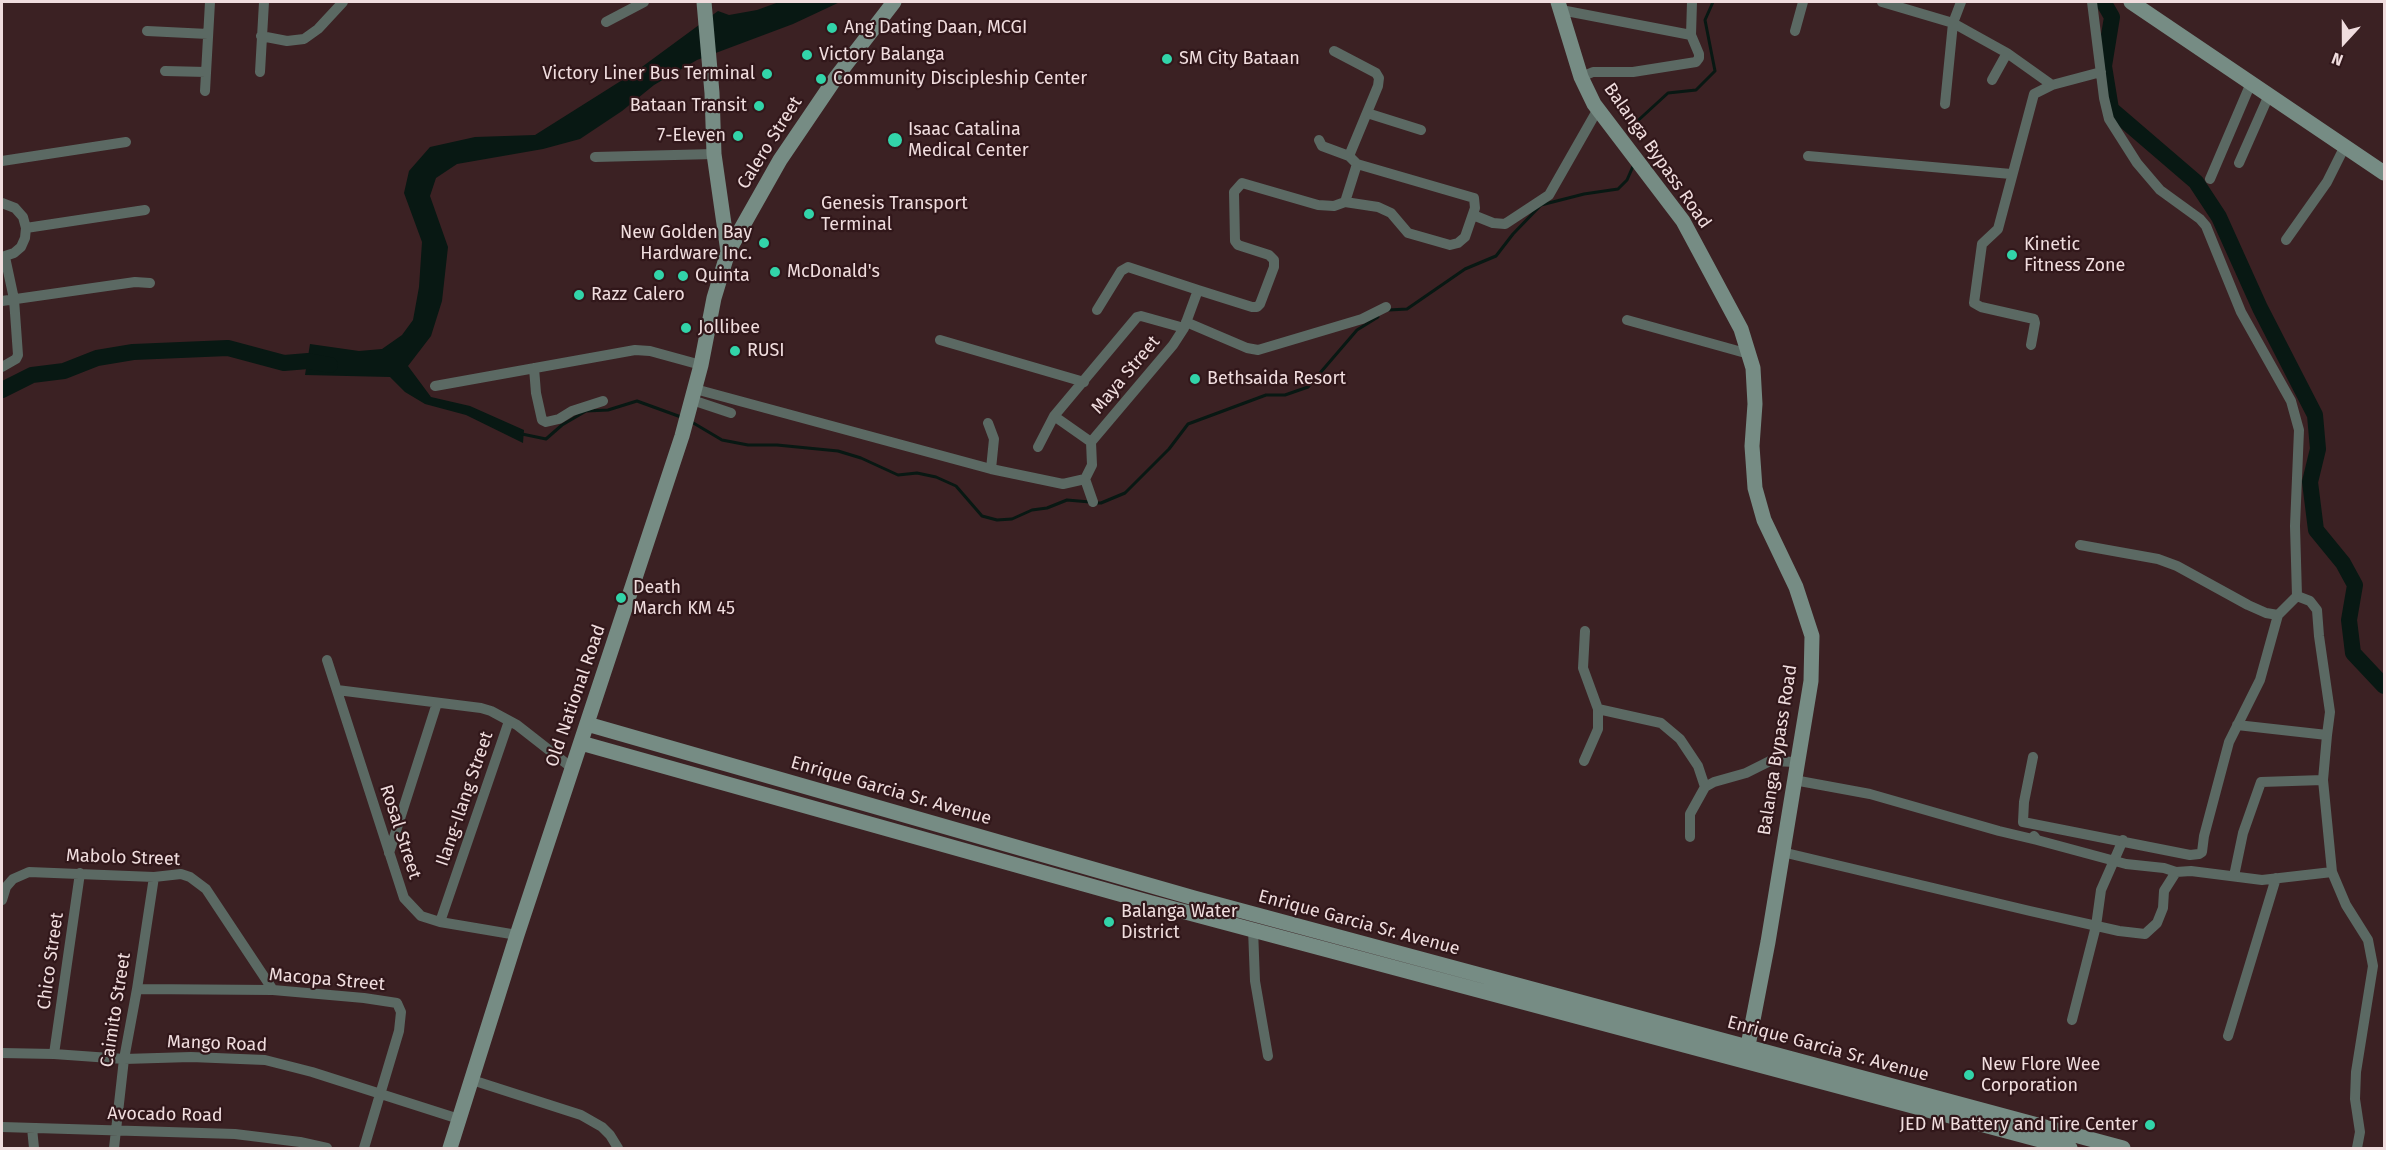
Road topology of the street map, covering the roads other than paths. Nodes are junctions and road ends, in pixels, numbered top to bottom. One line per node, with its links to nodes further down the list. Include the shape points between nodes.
1 (210, 2): 19 (street)
2 (264, 2): 21 (street)
3 (343, 2): 21 (street, via 318,30 304,39 287,41)
4 (644, 2): 15 (street)
5 (894, 2): 56 (main road, Calero Street, via 780,160)
6 (1692, 2): 20 (street)
7 (1803, 2): 18 (street)
8 (1882, 2): 11 (street)
9 (1961, 2): 16 (street)
10 (2131, 2): 30 (main road)
11 (1897, 3): 16 (street)
12 (704, 4): 41 (main road)
13 (2092, 5): 27 (street)
14 (1560, 6): 20 (street); 28 (main road, Balanga Bypass Road)
15 (606, 22)
16 (1953, 23): 23 (street); 34 (street)
17 (147, 31): 19 (street)
18 (1796, 31)
19 (208, 34): 25 (street)
20 (1691, 35): 28 (street, via 1699,54 1696,62 1643,71 1593,72)
21 (261, 36): 26 (street)
22 (1334, 51): 36 (street, via 1379,78)
23 (2007, 53): 29 (street); 31 (street)
24 (165, 71): 25 (street)
25 (206, 72): 32 (street)
26 (260, 72)
27 (2100, 72): 31 (street); 85 (street, via 2109,119 2160,190 2206,226 2241,312 2291,401 2299,430)
28 (1581, 77): 35 (main road, Balanga Bypass Road)
29 (1992, 80)
30 (2251, 83): 33 (main road); 49 (street)
31 (2052, 85): 48 (street, via 2037,91 2031,100)
32 (206, 91)
33 (2269, 95): 40 (main road); 46 (street)
34 (1945, 104)
35 (1598, 109): 53 (street, via 1549,195 1505,224); 68 (main road, Balanga Bypass Road, via 1683,221 1741,329)
36 (1366, 113): 37 (street); 45 (street)
37 (1421, 130)
38 (1319, 140): 45 (street, via 1322,146)
39 (126, 142): 44 (street)
40 (2345, 146): 47 (main road); 55 (street, via 2327,182)
41 (714, 154): 43 (street); 56 (main road)
42 (1808, 156): 48 (street)
43 (596, 157)
44 (2, 160)
45 (1353, 160): 50 (street); 53 (street, via 1469,196 1476,201)
46 (2239, 163)
47 (2385, 173)
48 (2011, 174): 67 (street, via 1998,229 1983,244 1974,303 2034,319)
49 (2210, 179)
50 (1345, 202): 53 (street, via 1378,207 1391,213 1408,233 1450,245 1465,237); 59 (street, via 1318,205 1242,183 1234,192 1235,241 1275,260 1260,304 1252,306)
51 (2, 203): 54 (street, via 15,208)
52 (146, 210): 54 (street)
53 (1473, 215)
54 (26, 228): 57 (street, via 21,247)
55 (2286, 240)
56 (728, 252): 69 (main road, Old National Road)
57 (3, 257): 60 (street)
58 (150, 283): 60 (street)
59 (1198, 290): 63 (street, via 1128,267 1121,271); 65 (street, Maya Street)
60 (14, 299): 61 (street); 70 (street, via 18,355)
61 (2, 301)
62 (1386, 307): 65 (street, via 1362,320 1258,350)
63 (1097, 310)
64 (1627, 320): 68 (street)
65 (1185, 325): 72 (street, via 1137,317); 79 (street, Maya Street, via 1173,345)
66 (940, 340): 72 (street)
67 (2031, 345)
68 (1749, 354): 99 (main road, Balanga Bypass Road, via 1755,404 1755,488 1764,520 1796,587 1812,636 1811,681)
69 (701, 365): 71 (street, via 635,350); 75 (main road, Old National Road)
70 (2, 367)
71 (534, 368): 73 (street); 74 (street, via 542,420 546,422)
72 (1084, 382): 77 (street)
73 (435, 386)
74 (603, 401)
75 (690, 406): 76 (street); 81 (street); 93 (main road, Old National Road)
76 (732, 413)
77 (1054, 416): 79 (street); 80 (street)
78 (988, 423): 81 (street, via 994,439)
79 (1091, 442): 82 (street, via 1092,465)
80 (1038, 447)
81 (992, 469): 82 (street, via 1063,484)
82 (1085, 479): 83 (street)
83 (1093, 502)
84 (2080, 544): 86 (street, via 2158,559 2247,605)
85 (2297, 596): 86 (street); 95 (street, via 2317,610 2330,712)
86 (2278, 615): 94 (street, via 2260,680)
87 (1586, 631): 91 (street, via 1583,668)
88 (327, 660): 89 (street, Rosal Street)
89 (337, 690): 90 (street); 109 (street, Rosal Street)
90 (437, 703): 92 (street, via 481,708); 109 (street)
91 (1598, 709): 98 (street, via 1598,729); 103 (street, via 1661,723 1680,739 1698,766)
92 (509, 721): 100 (street); 119 (street, Ilang-Ilang Street)
93 (587, 724): 96 (main road, Old National Road); 118 (main road, Enrique Garcia Sr. Avenue)
94 (2237, 724): 95 (street); 107 (street, via 2227,749 2202,852 2190,855)
95 (2327, 735): 102 (street)
96 (581, 743): 100 (main road, Old National Road); 118 (main road, Enrique Garcia Sr. Avenue)
97 (2033, 758): 104 (street)
98 (1584, 761)
99 (1797, 762): 101 (main road, Balanga Bypass Road); 103 (street, via 1770,761)
100 (572, 768): 122 (main road, Old National Road)
101 (1794, 780): 106 (street, via 1870,794); 108 (main road, Balanga Bypass Road)
102 (2323, 780): 112 (street); 114 (street, via 2261,782 2243,833)
103 (1705, 787): 105 (street, via 1690,814)
104 (2023, 822): 106 (street); 107 (street)
105 (1690, 837)
106 (2037, 840): 110 (street)
107 (2123, 840): 110 (street)
108 (1782, 852): 120 (street); 129 (main road, Balanga Bypass Road)
109 (389, 853): 119 (street, Rosal Street, via 404,898 421,916)
110 (2114, 860): 111 (street); 120 (street, via 2101,890)
111 (2176, 872): 114 (street); 120 (street, via 2164,891 2157,923 2145,934)
112 (2332, 872): 116 (street); 147 (street, via 2346,905 2368,940 2373,966 2356,1072 2360,1132)
113 (80, 873): 115 (street, Mabolo Street); 117 (street, Mabolo Street, via 28,872 13,879); 128 (street, Chico Street)
114 (2234, 876): 116 (street)
115 (154, 877): 123 (street, Caimito Street); 124 (street, Mabolo Street, via 182,874 206,889)
116 (2276, 878): 126 (street)
117 (2, 900)
118 (1193, 905): 121 (main road, Enrique Garcia Sr. Avenue); 129 (main road, Enrique Garcia Sr. Avenue)
119 (440, 922): 122 (street, Rosal Street)
120 (2096, 926): 125 (street)
121 (1252, 929): 129 (main road, Enrique Garcia Sr. Avenue); 130 (street, via 1255,981)
122 (516, 935): 132 (main road, Old National Road)
123 (137, 989): 124 (street, Macopa Street); 131 (street, Caimito Street)
124 (273, 990): 133 (street, Macopa Street, via 397,1003 401,1012 399,1031)
125 (2072, 1020)
126 (2228, 1036)
127 (2, 1053): 128 (street, Mango Road)
128 (54, 1054): 131 (street, Mango Road)
129 (1747, 1055): 145 (main road, Enrique Garcia Sr. Avenue); 146 (main road, Enrique Garcia Sr. Avenue)
130 (1268, 1056)
131 (124, 1059): 133 (street, Mango Road, via 265,1060); 137 (street, Caimito Street)
132 (472, 1080): 134 (main road, Old National Road); 144 (street, via 580,1115 602,1127)
133 (380, 1095): 134 (street, Mango Road); 142 (street, Macopa Street)
134 (459, 1119): 143 (main road, Old National Road)
135 (2, 1127): 136 (street, Avocado Road)
136 (32, 1128): 137 (street, Avocado Road); 139 (street)
137 (116, 1131): 138 (street, Avocado Road, via 234,1134); 140 (street, Caimito Street)
138 (300, 1145): 141 (street, Avocado Road)
139 (34, 1149)
140 (114, 1149)
141 (327, 1149)
142 (364, 1149)
143 (450, 1149)
144 (618, 1149)
145 (2070, 1149)
146 (2123, 1149)
147 (2357, 1149)

